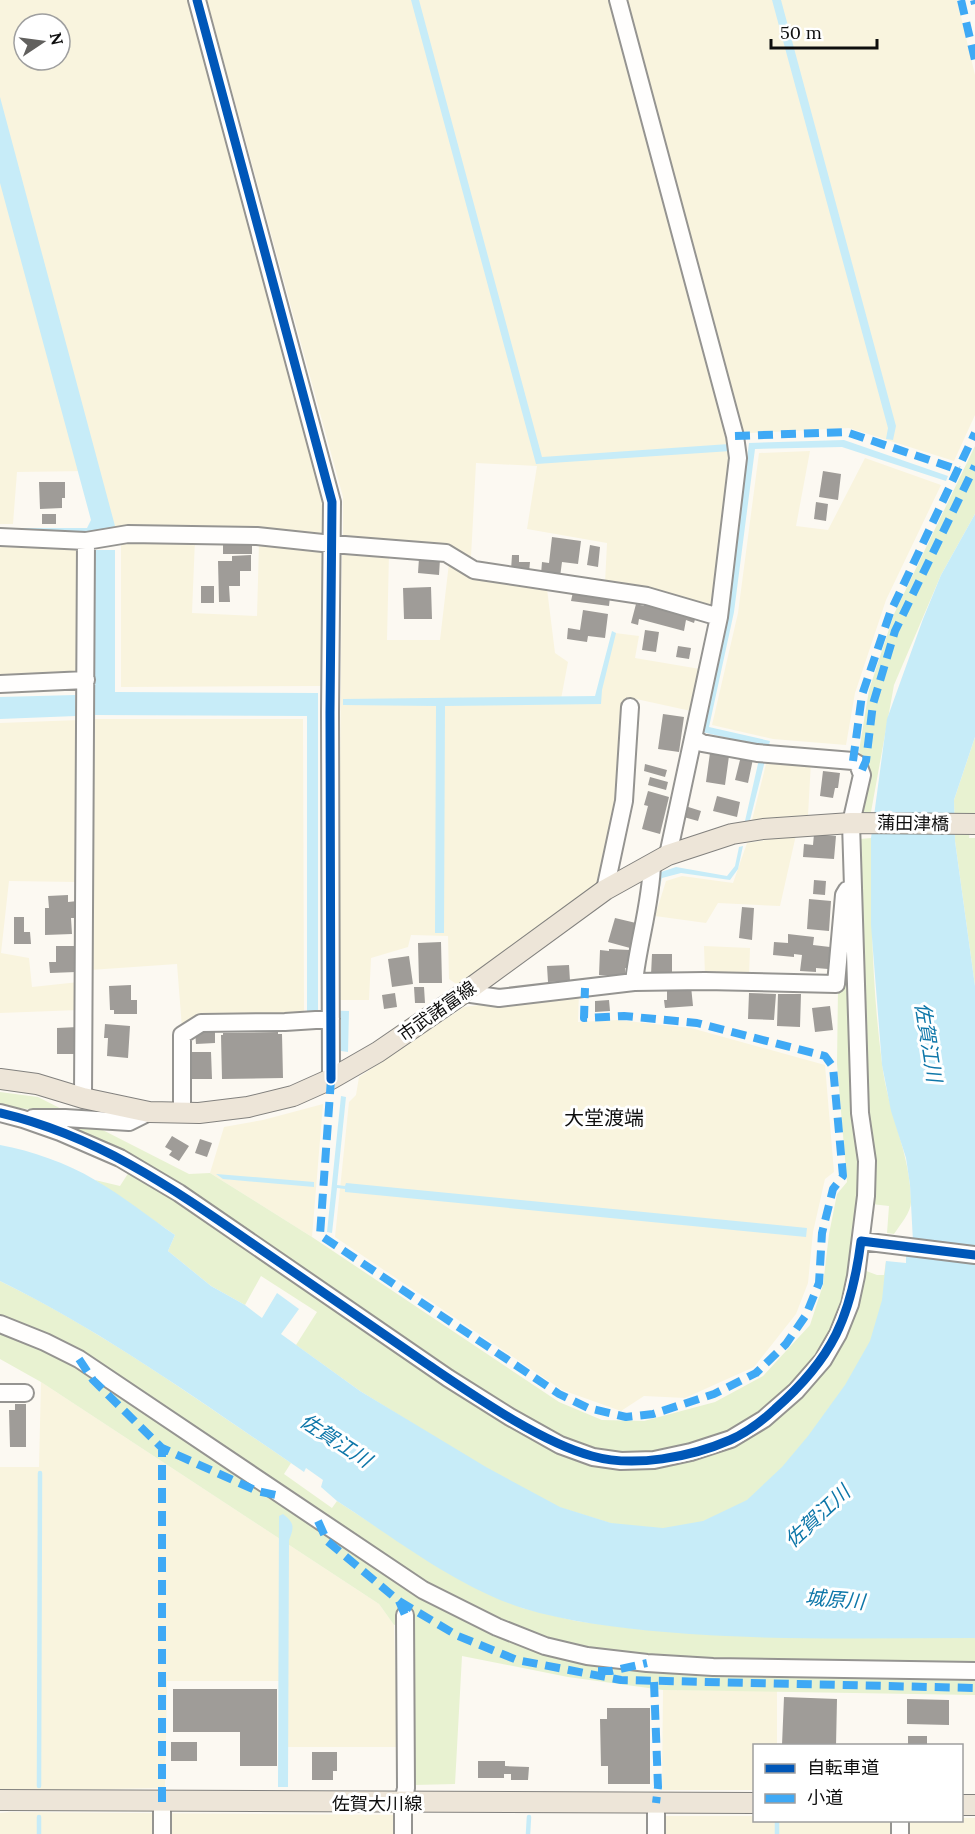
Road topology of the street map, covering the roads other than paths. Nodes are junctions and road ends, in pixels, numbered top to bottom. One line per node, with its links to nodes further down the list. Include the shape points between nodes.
1 (197, 0): 5 (street, via 332,502)
2 (618, 0): 6 (street, via 735,436 738,458)
3 (0, 537): 4 (street)
4 (86, 541): 5 (street, via 129,534 257,536); 7 (street)
5 (332, 544): 6 (street, via 446,553 474,570 647,596); 18 (street)
6 (719, 617): 10 (street)
7 (86, 680): 8 (street); 21 (street)
8 (0, 684)
9 (630, 707): 15 (street, via 624,801)
10 (693, 738): 11 (street, via 764,754 853,761 862,775); 13 (street)
11 (851, 822): 12 (main road, 蒲田津橋); 13 (main road, 市武諸富線, via 732,834); 14 (street)
12 (975, 824)
13 (660, 859): 15 (main road, 市武諸富線); 16 (street, via 644,918)
14 (852, 881): 16 (street, via 844,896 836,984); 26 (street, via 860,1113 867,1161)
15 (605, 891): 17 (main road, 市武諸富線)
16 (634, 982): 17 (street, via 499,998)
17 (464, 993): 19 (main road, 市武諸富線, via 378,1052)
18 (331, 1013): 19 (street); 24 (street, via 285,1022 201,1023 182,1035)
19 (331, 1078): 24 (main road, 市武諸富線, via 293,1096 248,1107)
20 (0, 1079): 21 (main road, 市武諸富線, via 37,1084)
21 (83, 1098): 22 (main road, 市武諸富線)
22 (149, 1112): 24 (main road, 市武諸富線); 25 (street, via 129,1122)
23 (0, 1113): 25 (street)
24 (182, 1113)
25 (23, 1119): 26 (street, via 120,1158 178,1193 448,1378 560,1445 593,1457 654,1460 691,1452 731,1439 764,1419 796,1391 838,1334 850,1304)
26 (861, 1241): 27 (street)
27 (975, 1255)
28 (0, 1324): 32 (street, via 79,1359 423,1590 545,1647 587,1656 713,1667)
29 (0, 1393): 30 (street)
30 (25, 1393)
31 (405, 1615): 35 (street)
32 (975, 1671)
33 (0, 1800): 34 (main road, 佐賀大川線)
34 (162, 1802): 35 (main road, 佐賀大川線); 38 (street)
35 (403, 1803): 36 (main road, 佐賀大川線); 39 (street)
36 (656, 1803): 37 (main road, 佐賀大川線); 40 (street)
37 (753, 1803)
38 (162, 1834)
39 (403, 1834)
40 (656, 1834)

